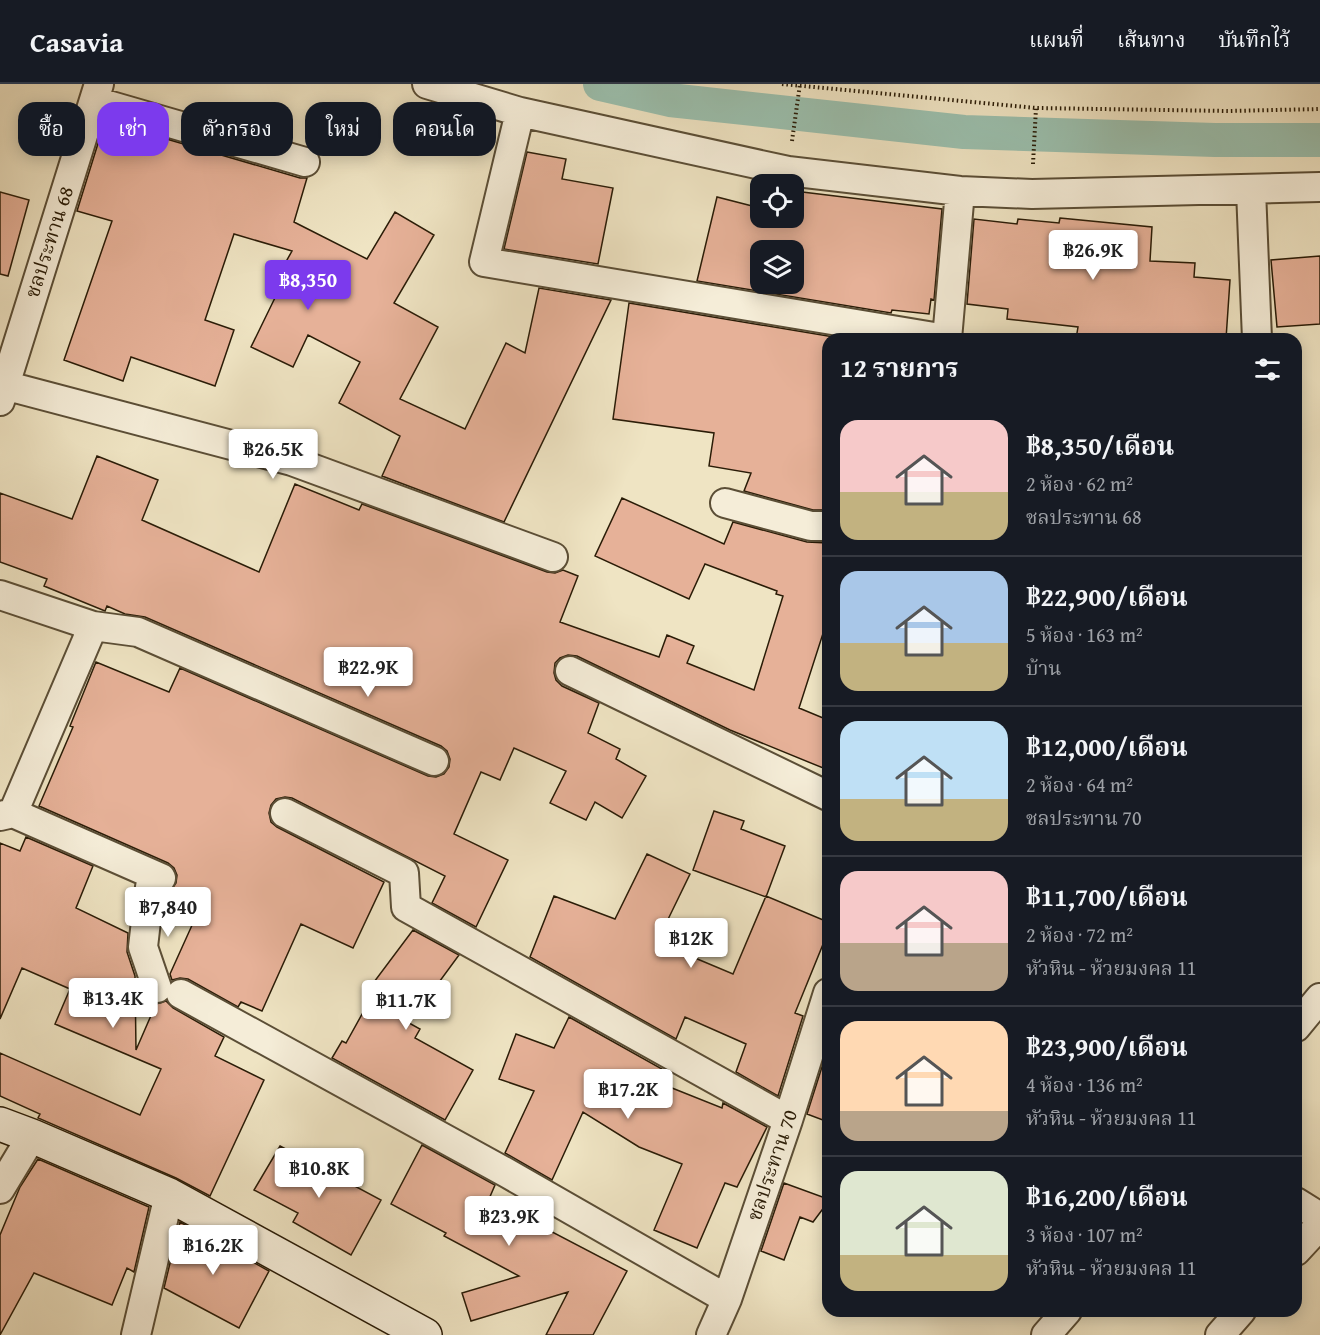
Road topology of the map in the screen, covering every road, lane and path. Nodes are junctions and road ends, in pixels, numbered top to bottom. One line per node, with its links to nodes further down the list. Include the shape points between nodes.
1 (427, 84): 7 (street)
2 (782, 84): 3 (path)
3 (800, 85): 5 (path); 9 (path)
4 (97, 93): 8 (street); 17 (street, ชลประทาน 68)
5 (1036, 108): 6 (path); 13 (path)
6 (1320, 109)
7 (520, 112): 9 (street); 14 (street, via 484,262)
8 (304, 162)
9 (788, 171): 12 (street)
10 (1320, 187): 11 (street)
11 (1251, 189): 13 (street); 16 (street)
12 (960, 191): 13 (street); 15 (street)
13 (1032, 194)
14 (910, 333)
15 (947, 333)
16 (1257, 333)
17 (2, 390): 20 (street, via 292,461)
18 (725, 503): 19 (street)
19 (822, 526)
20 (553, 557)
21 (0, 595): 22 (street)
22 (93, 626): 24 (street, via 138,632); 27 (street)
23 (570, 671): 25 (street)
24 (434, 761)
25 (822, 793)
26 (285, 813): 29 (street, via 404,873 406,907)
27 (7, 815): 38 (street, via 161,878 150,887 143,947 169,991 507,1173)
28 (822, 1012): 29 (street, ชลประทาน 70)
29 (788, 1120): 38 (street, ชลประทาน 70)
30 (0, 1124): 31 (street)
31 (32, 1136): 32 (street); 33 (street)
32 (0, 1189)
33 (169, 1196): 41 (street); 42 (street)
34 (1302, 1206): 35 (street)
35 (1320, 1217)
36 (1320, 1225): 37 (street)
37 (1302, 1244)
38 (727, 1299): 43 (street, ชลประทาน 70)
39 (1062, 1317): 44 (street)
40 (1236, 1317): 45 (street)
41 (136, 1335)
42 (425, 1335)
43 (711, 1335)
44 (1046, 1335)
45 (1220, 1335)

